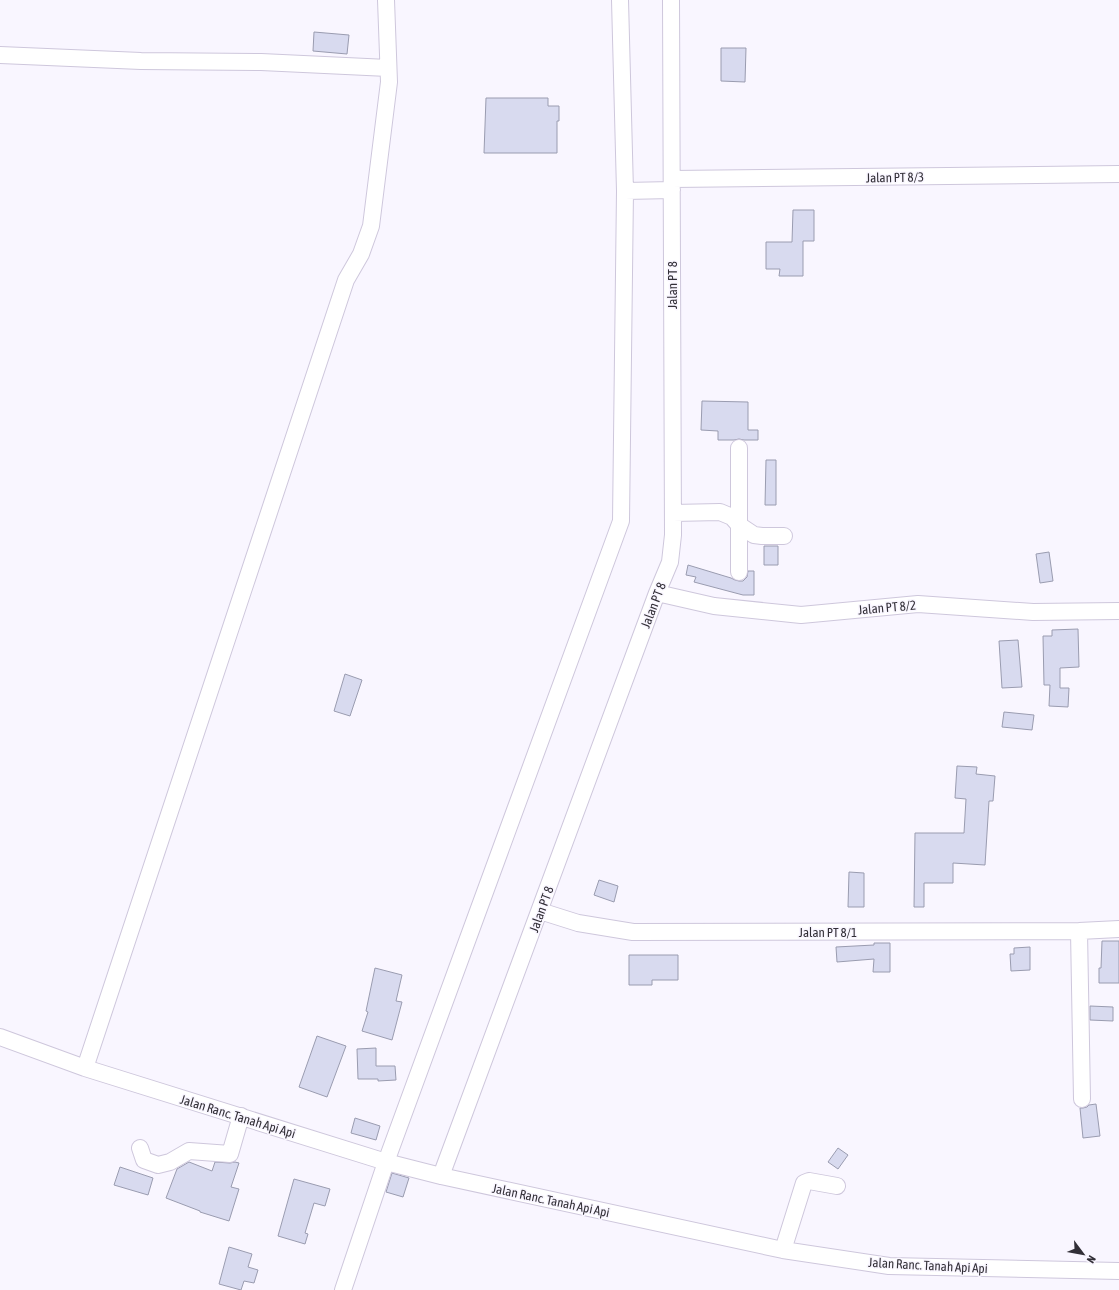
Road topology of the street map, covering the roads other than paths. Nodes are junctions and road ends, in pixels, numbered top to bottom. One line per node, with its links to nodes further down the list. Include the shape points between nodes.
1 (386, 0): 5 (street)
2 (620, 0): 8 (street)
3 (671, 0): 7 (street, Jalan PT 8)
4 (0, 55): 5 (street)
5 (388, 68): 20 (street, via 389,82 370,226 361,254 346,280)
6 (1119, 174): 7 (street, Jalan PT 8/3)
7 (668, 186): 8 (street, Jalan PT 8/3); 10 (street, Jalan PT 8)
8 (631, 191): 24 (street, via 621,521)
9 (739, 448): 11 (street)
10 (673, 513): 11 (street, via 720,512 732,517); 14 (street, Jalan PT 8, via 670,562)
11 (739, 525): 12 (street, via 754,535); 13 (street)
12 (784, 536)
13 (739, 572)
14 (657, 592): 15 (street, Jalan PT 8/2, via 714,606 801,615 918,604 1036,612); 16 (street, Jalan PT 8)
15 (1119, 611)
16 (540, 911): 18 (street, Jalan PT 8/1, via 578,923 633,932); 25 (street, Jalan PT 8)
17 (1119, 929): 18 (street, Jalan PT 8/1)
18 (1079, 931): 21 (street)
19 (0, 1038): 20 (street, Jalan Ranc. Tanah Api Api)
20 (85, 1068): 22 (street, Jalan Ranc. Tanah Api Api)
21 (1082, 1099)
22 (241, 1116): 23 (street, via 230,1154 189,1151 170,1162 158,1164 144,1160); 24 (street, Jalan Ranc. Tanah Api Api)
23 (140, 1148)
24 (386, 1162): 25 (street, Jalan Ranc. Tanah Api Api); 29 (street)
25 (441, 1176): 27 (street, Jalan Ranc. Tanah Api Api)
26 (838, 1186): 27 (street, via 809,1181 804,1184)
27 (782, 1250): 28 (street, Jalan Ranc. Tanah Api Api, via 889,1266)
28 (1119, 1271)
29 (343, 1290)

